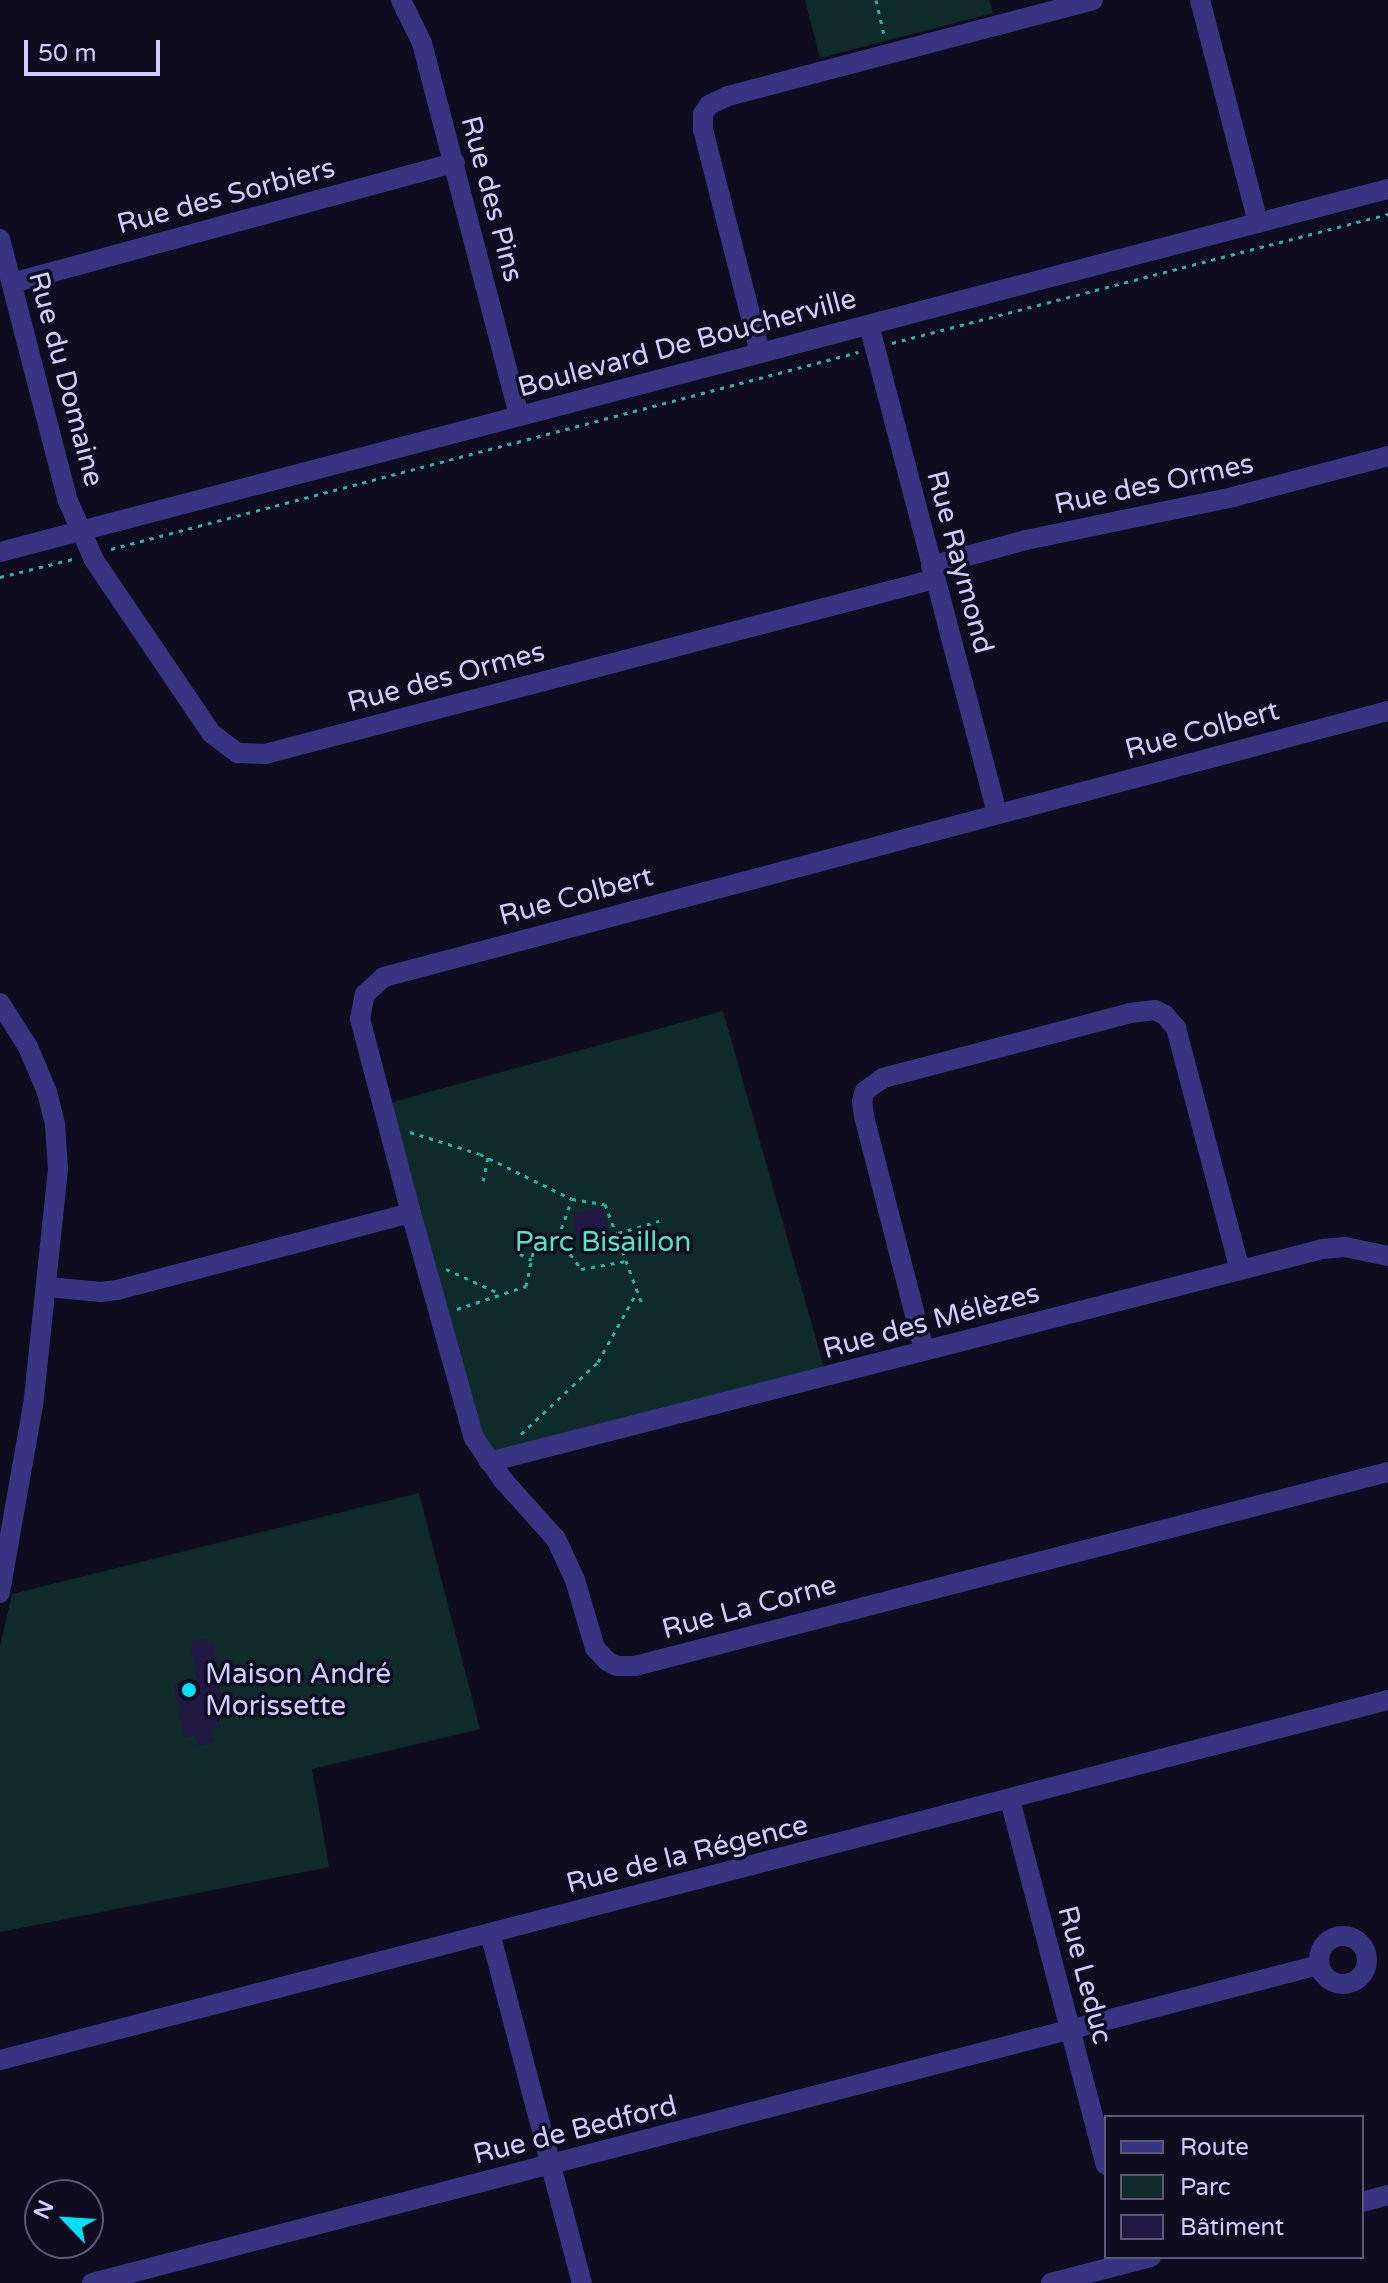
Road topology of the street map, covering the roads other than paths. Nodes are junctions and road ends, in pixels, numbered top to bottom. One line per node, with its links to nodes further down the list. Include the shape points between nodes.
1 (401, 0): 4 (street, Rue des Pins, via 422,43)
2 (1093, 0): 10 (street, via 717,99 703,114 703,130)
3 (1200, 0): 6 (street)
4 (455, 163): 8 (street, Rue des Sorbiers); 11 (street, Rue des Pins)
5 (1388, 189): 6 (street, Boulevard De Boucherville)
6 (1258, 223): 9 (street, Boulevard De Boucherville)
7 (0, 239): 8 (street, Rue du Domaine)
8 (12, 283): 13 (street, Rue du Domaine, via 68,501)
9 (869, 325): 10 (street, Boulevard De Boucherville); 15 (street, Rue Raymond)
10 (760, 353): 11 (street, Boulevard De Boucherville)
11 (519, 416): 13 (street, Boulevard De Boucherville)
12 (1388, 456): 15 (street, Rue des Ormes, via 1233,497 1026,540)
13 (81, 531): 14 (street, Boulevard De Boucherville); 15 (street, Rue des Ormes, via 94,560 211,733 225,748 251,755)
14 (0, 552)
15 (933, 572): 17 (street, Rue Raymond)
16 (1388, 711): 17 (street, Rue Colbert)
17 (997, 813): 19 (street, Rue Colbert, via 384,977 365,994 360,1012)
18 (0, 1003): 22 (street, via 35,1062 55,1124 57,1188)
19 (411, 1213): 22 (street, via 117,1290); 24 (street, Rue La Corne, via 474,1438)
20 (1388, 1256): 21 (street, Rue des Mélèzes, via 1337,1247)
21 (1240, 1270): 23 (street, Rue des Mélèzes); 23 (street, via 1176,1028 1155,1010 1130,1013 883,1078 865,1091 864,1117)
22 (48, 1287): 26 (street, via 18,1505)
23 (924, 1350): 24 (street, Rue des Mélèzes)
24 (489, 1462): 25 (street, Rue La Corne, via 556,1539 575,1580 595,1648 607,1661 623,1667)
25 (1388, 1472)
26 (0, 1593)
27 (1388, 1700): 28 (street, Rue de la Régence)
28 (1010, 1800): 29 (street, Rue de la Régence); 31 (street, Rue Leduc)
29 (490, 1933): 32 (street, Rue de la Régence); 34 (street)
30 (1319, 1965): 31 (street, Rue de Bedford)
31 (1071, 2030): 33 (street, Rue Leduc); 34 (street, Rue de Bedford)
32 (0, 2060)
33 (1104, 2157)
34 (551, 2165): 38 (street, Rue de Bedford); 39 (street)
35 (1388, 2195): 36 (street)
36 (1364, 2201)
37 (1137, 2259): 40 (street)
38 (92, 2283)
39 (582, 2283)
40 (1051, 2283)

